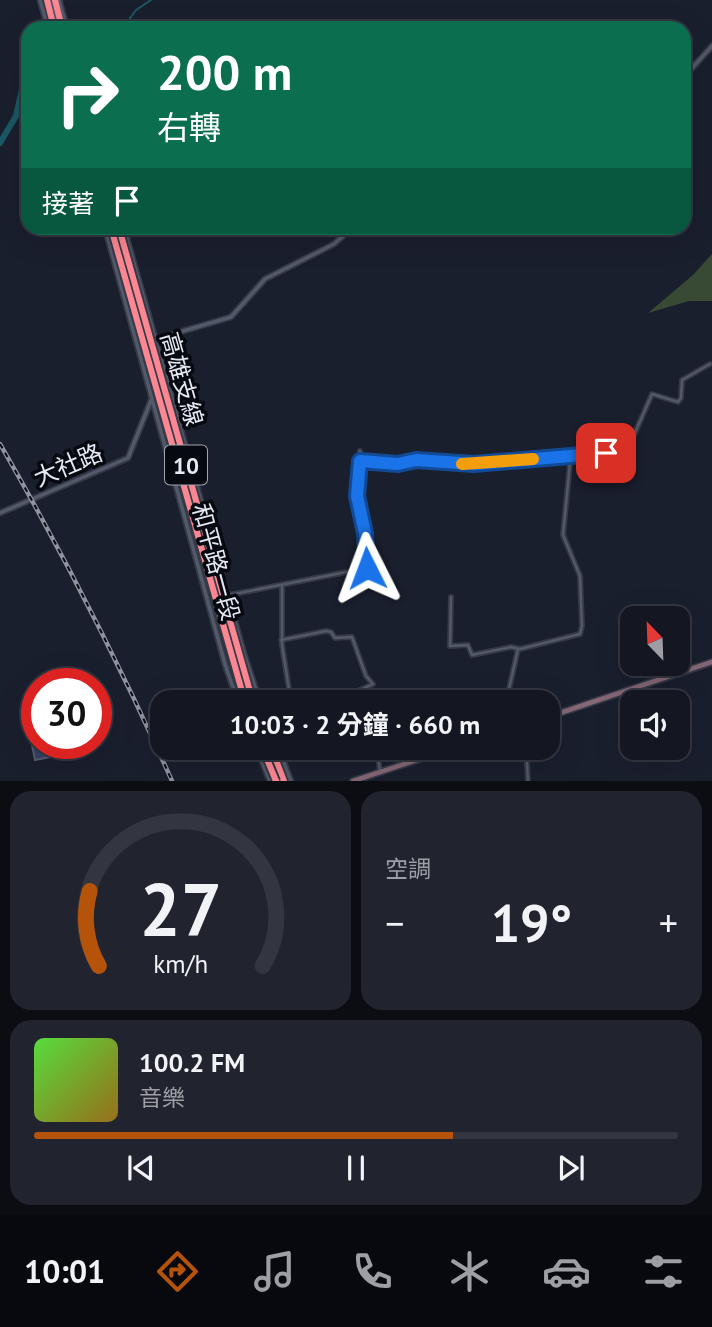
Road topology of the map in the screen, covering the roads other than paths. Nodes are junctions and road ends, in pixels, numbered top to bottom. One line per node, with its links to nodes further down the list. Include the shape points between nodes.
1 (40, 0): 3 (street)
2 (53, 0): 4 (highway); 5 (street)
3 (46, 21)
4 (58, 21)
5 (58, 21)
6 (712, 46): 7 (street)
7 (691, 69)
8 (107, 235): 17 (street, 和平路一段)
9 (113, 235): 30 (highway, 高雄支線 / 10, bridge)
10 (121, 235): 31 (highway, 高雄支線 / 10, bridge)
11 (122, 235): 14 (street, 和平路一段)
12 (126, 235): 14 (street, 和平路一段)
13 (344, 235): 15 (street, via 265,279 231,317)
14 (132, 255): 15 (street, 和平路一段)
15 (156, 339): 23 (street, 和平路一段)
16 (710, 364): 19 (street, via 682,380 678,402 652,394 619,458 606,453)
17 (153, 398): 21 (street, 大社路, via 128,458); 25 (street, 和平路一段)
18 (360, 451): 20 (street)
19 (567, 456): 20 (street, via 474,464); 27 (street, via 563,535 580,576 582,632)
20 (360, 461): 22 (street, via 357,496 367,568)
21 (0, 513)
22 (282, 585): 23 (street); 26 (street)
23 (228, 595): 25 (street); 32 (street, 和平路一段)
24 (451, 597): 27 (street, via 451,647 468,645 474,655)
25 (209, 602): 29 (street, 和平路一段)
26 (281, 640): 33 (street); 34 (street, via 326,631 335,638 352,637 373,684)
27 (518, 649): 35 (street)
28 (712, 662): 36 (main road)
29 (234, 690)
30 (242, 690)
31 (250, 690)
32 (256, 690)
33 (289, 690)
34 (363, 690)
35 (509, 690)
36 (560, 713)
37 (262, 760): 46 (street)
38 (266, 760): 47 (street)
39 (269, 760): 47 (highway, bridge)
40 (274, 760): 47 (highway)
41 (283, 760): 48 (street)
42 (378, 760): 45 (street)
43 (416, 760): 45 (main road)
44 (527, 760): 50 (street)
45 (380, 772): 49 (main road)
46 (270, 781)
47 (280, 781)
48 (291, 781)
49 (353, 781)
50 (528, 781)

